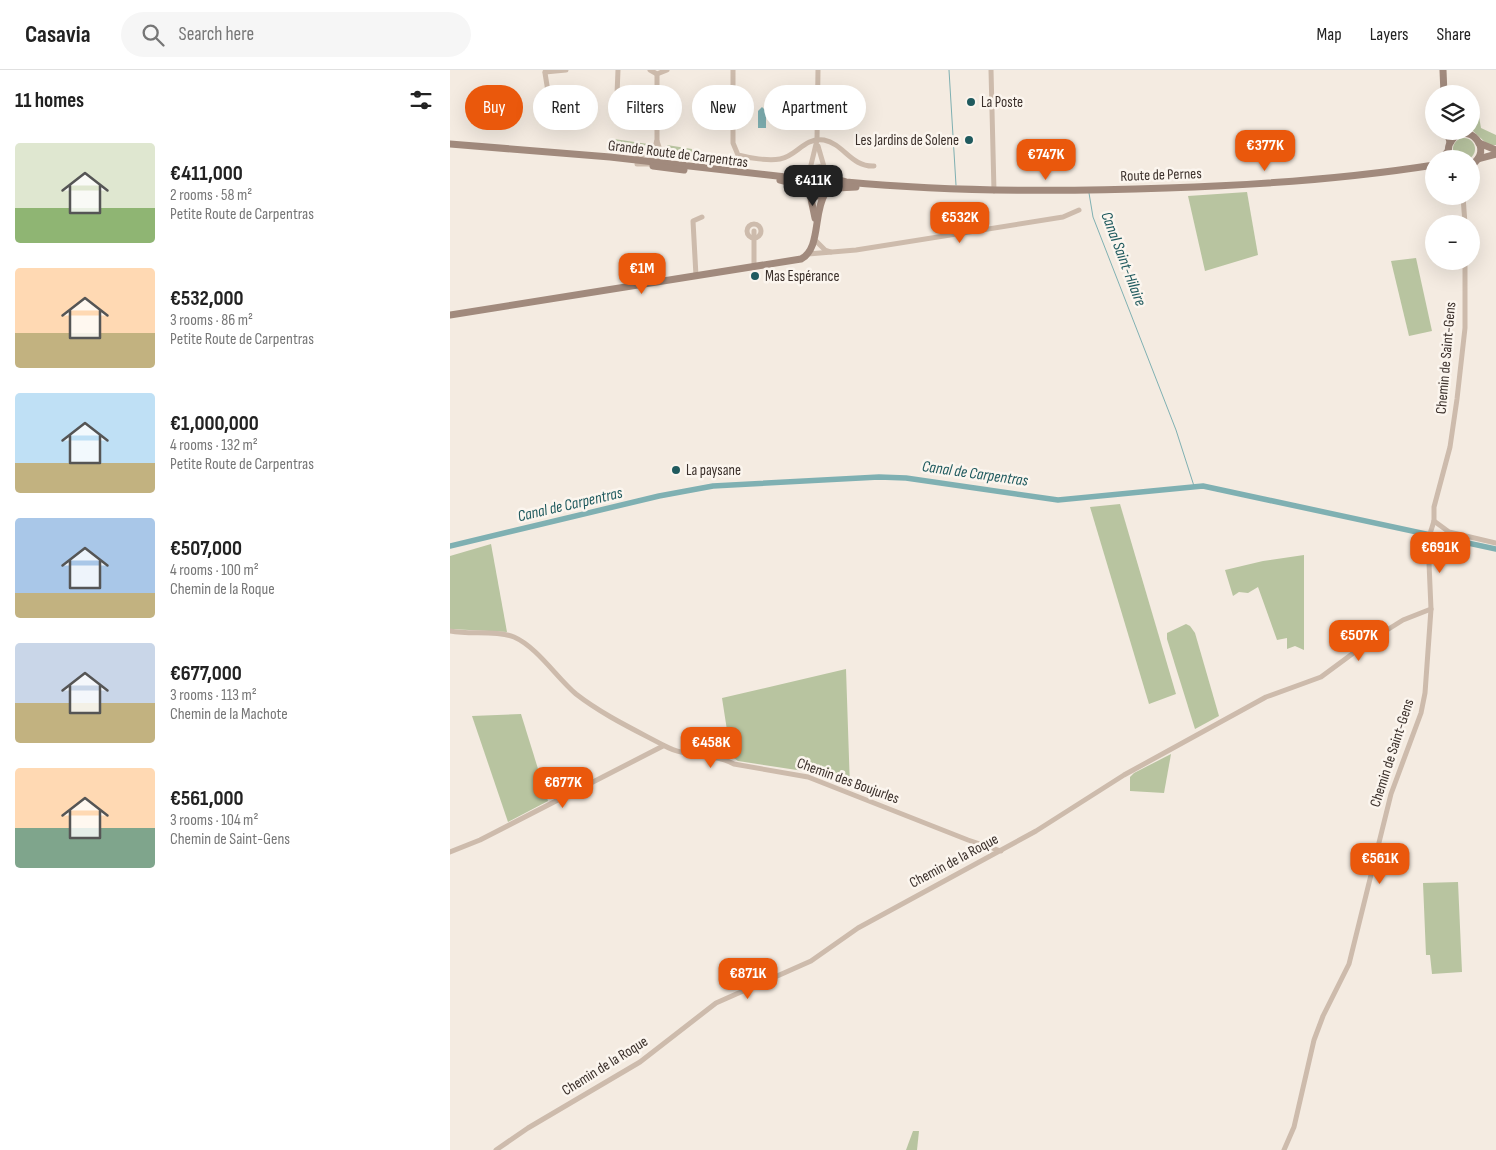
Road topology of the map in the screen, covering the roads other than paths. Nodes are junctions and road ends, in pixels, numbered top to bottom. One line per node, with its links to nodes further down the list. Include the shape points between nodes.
1 (566, 70): 9 (street)
2 (618, 70): 12 (street)
3 (650, 70): 10 (street)
4 (667, 70): 10 (street)
5 (733, 70): 15 (street, via 733,144 738,155 780,159 804,143)
6 (818, 70): 15 (street)
7 (991, 70): 39 (street)
8 (1443, 70): 13 (main road)
9 (545, 72): 11 (street)
10 (657, 74): 14 (street)
11 (547, 85)
12 (617, 85)
13 (1444, 85)
14 (657, 140): 21 (street); 24 (street)
15 (817, 140): 31 (street, via 836,145 854,162); 33 (street); 34 (street)
16 (1452, 140): 18 (main road)
17 (1477, 140): 19 (main road)
18 (1450, 142): 22 (main road)
19 (1479, 143): 23 (main road); 25 (main road)
20 (450, 144): 28 (main road, Grande Route de Carpentras)
21 (654, 148): 28 (street); 29 (street)
22 (1449, 150)
23 (1496, 150)
24 (661, 153): 29 (street); 30 (street)
25 (1480, 153)
26 (1496, 154): 27 (main road)
27 (1480, 158)
28 (637, 162): 29 (main road, Grande Route de Carpentras); 29 (main road, Grande Route de Carpentras)
29 (657, 164): 30 (main road, Grande Route de Carpentras); 36 (main road, Grande Route de Carpentras, via 787,181)
30 (675, 164): 34 (main road, Grande Route de Carpentras, via 786,177)
31 (874, 166)
32 (1425, 166): 39 (main road, Route de Pernes, via 1279,182 1099,191)
33 (825, 170): 34 (main road, Grande Route de Carpentras, via 815,167); 35 (main road)
34 (808, 172): 36 (main road)
35 (831, 176): 37 (main road, via 846,182); 38 (main road)
36 (804, 187): 40 (main road)
37 (896, 187): 38 (main road, via 845,187); 39 (main road)
38 (827, 192): 40 (main road, via 820,196); 43 (main road)
39 (994, 192)
40 (810, 194): 43 (main road)
41 (1079, 210): 47 (street, via 1063,217)
42 (702, 217): 50 (street, via 693,221)
43 (815, 224): 45 (main road)
44 (754, 231): 48 (street)
45 (814, 239): 46 (main road); 47 (street)
46 (808, 254): 47 (street); 48 (main road, via 801,259)
47 (834, 254)
48 (754, 267): 50 (main road)
49 (1465, 270): 52 (street, Chemin de Saint-Gens, via 1465,328 1458,392 1450,447 1434,507)
50 (696, 276): 51 (main road)
51 (450, 315)
52 (1434, 521): 53 (street, via 1448,532); 54 (street, Chemin de Saint-Gens, via 1429,537)
53 (1496, 543)
54 (1431, 609): 57 (street, Chemin de la Roque, via 1403,620 1321,677 1266,697 1124,775); 60 (street, Chemin de Saint-Gens, via 1428,669 1421,713 1392,794 1349,964 1314,1040 1294,1127)
55 (450, 631): 56 (street, Chemin des Boujurles, via 515,637 576,693 604,713)
56 (664, 746): 57 (street, Chemin des Boujurles, via 696,756 808,777); 58 (street, via 480,840)
57 (1001, 850): 59 (street, Chemin de la Roque, via 892,908 811,961 716,1003 640,1062)
58 (450, 852)
59 (496, 1150)
60 (1284, 1150)

